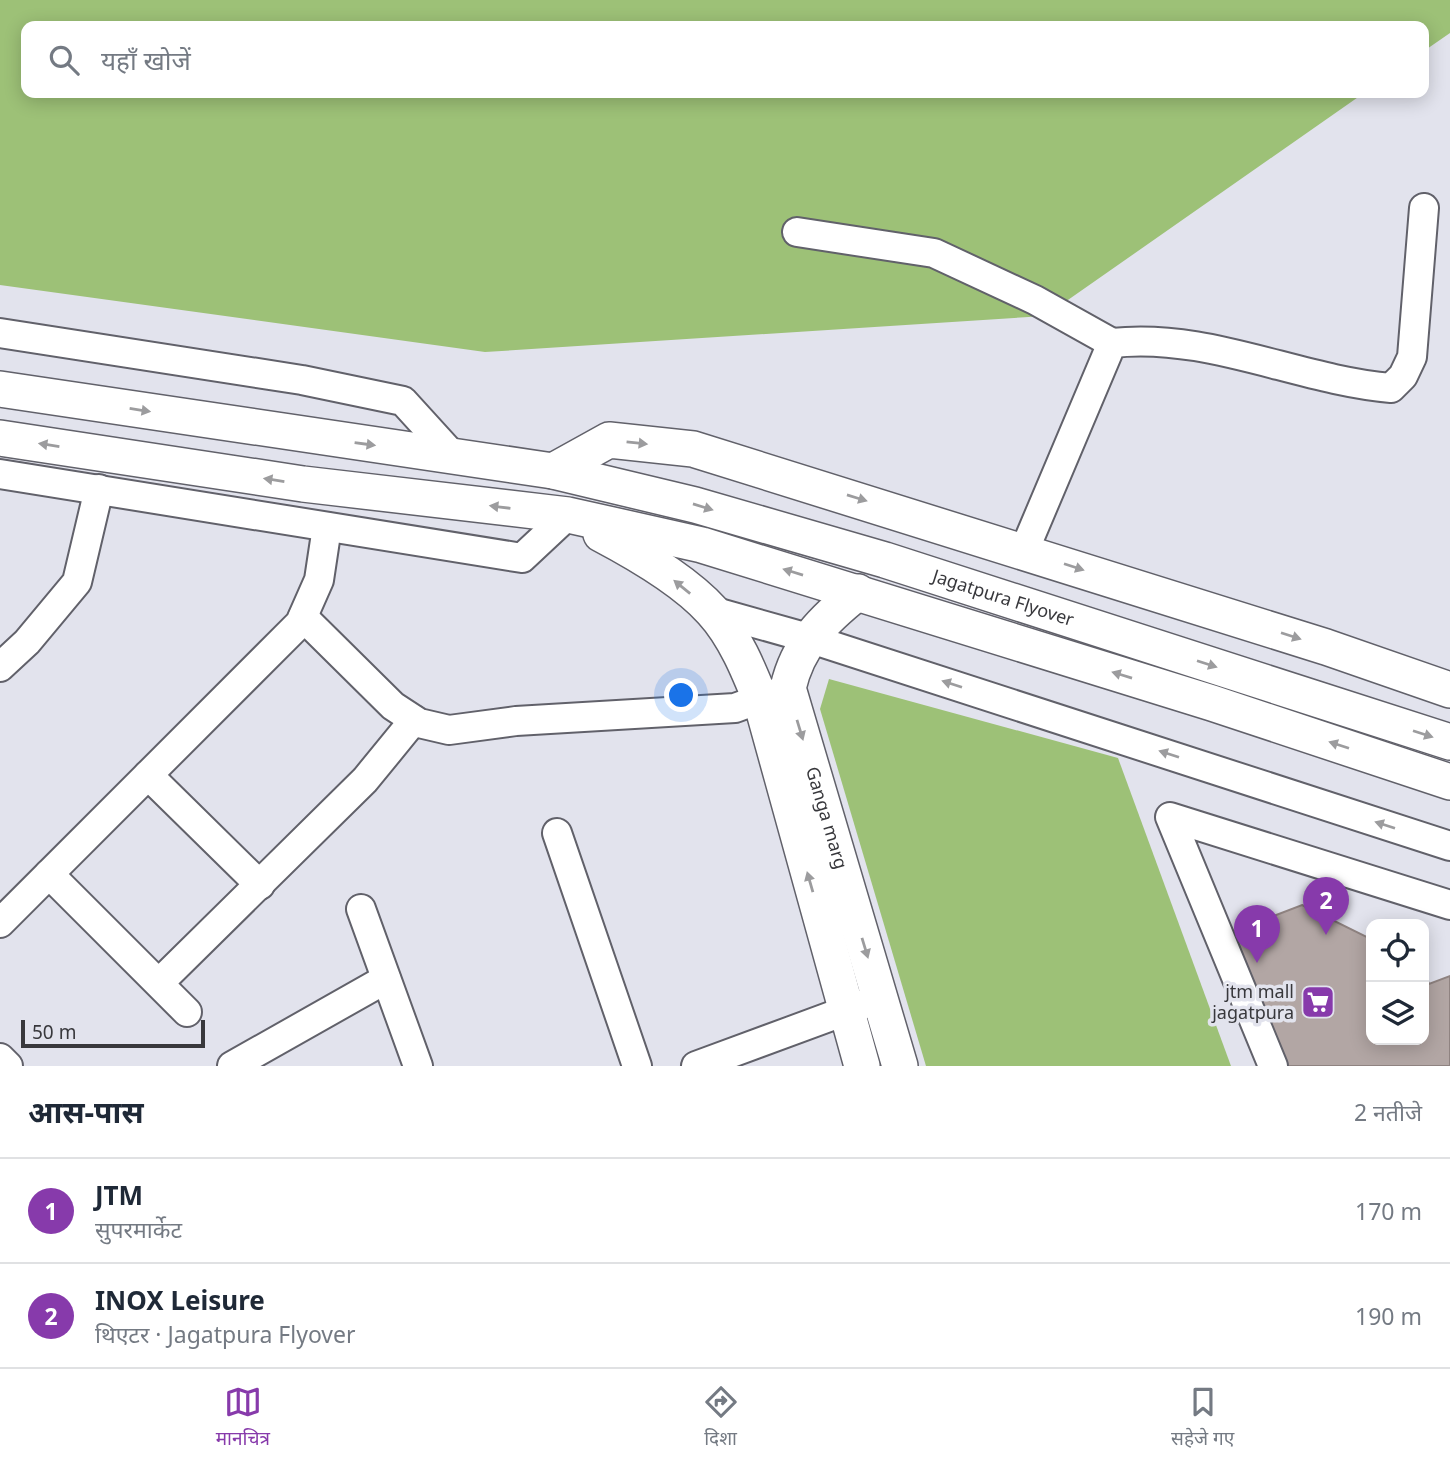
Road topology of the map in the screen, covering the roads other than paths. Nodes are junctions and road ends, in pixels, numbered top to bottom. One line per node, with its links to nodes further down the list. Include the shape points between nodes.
1 (1424, 208): 4 (street, via 1412,357 1391,388 1236,353 1138,340)
2 (797, 232): 4 (street, via 934,253 1035,300)
3 (0, 333): 7 (street, via 302,380 404,401)
4 (1112, 343): 13 (street)
5 (0, 389): 7 (main road, Jagatpura Flyover, one-way to 7)
6 (0, 438): 11 (main road, Jagatpura Flyover, one-way to 6, via 303,484)
7 (454, 457): 8 (main road, Jagatpura Flyover)
8 (553, 471): 13 (main road, one-way to 13, via 609,440 693,449); 22 (main road, Jagatpura Flyover, one-way to 22, via 695,505 885,560)
9 (0, 474): 10 (street)
10 (99, 489): 12 (street); 18 (street, via 77,582)
11 (568, 515): 12 (street, via 522,558); 14 (main road, Jagatpura Flyover, one-way to 11, via 702,545); 15 (main road, one-way to 11, via 646,559)
12 (327, 527): 16 (street, via 319,580)
13 (1024, 551): 19 (main road, one-way to 19)
14 (869, 595): 17 (main road); 24 (main road, Jagatpura Flyover, one-way to 14)
15 (712, 611): 17 (street); 20 (main road, via 745,663)
16 (303, 617): 21 (street, via 393,706); 23 (street, via 236,691)
17 (808, 638): 20 (main road); 26 (street, one-way to 17)
18 (0, 667)
19 (1450, 690)
20 (774, 695): 21 (street, via 702,712 516,721 449,730); 34 (main road, Ganga marg, one-way to 34); 35 (main road, one-way to 20)
21 (414, 720): 28 (street, via 365,780)
22 (1450, 742)
23 (148, 775): 27 (street); 28 (street)
24 (1450, 782)
25 (557, 833): 41 (street)
26 (1450, 846)
27 (49, 874): 31 (street); 33 (street)
28 (260, 885): 33 (street)
29 (1450, 905): 45 (street, via 1170,817)
30 (361, 909): 32 (street)
31 (0, 923)
32 (386, 979): 39 (street); 40 (street)
33 (159, 983): 36 (street)
34 (880, 998): 35 (street); 44 (main road, Ganga marg)
35 (847, 1010): 42 (street); 43 (main road)
36 (187, 1012)
37 (0, 1058): 38 (street)
38 (8, 1066)
39 (232, 1066)
40 (418, 1066)
41 (636, 1066)
42 (696, 1066)
43 (862, 1066)
44 (900, 1066)
45 (1273, 1066)

